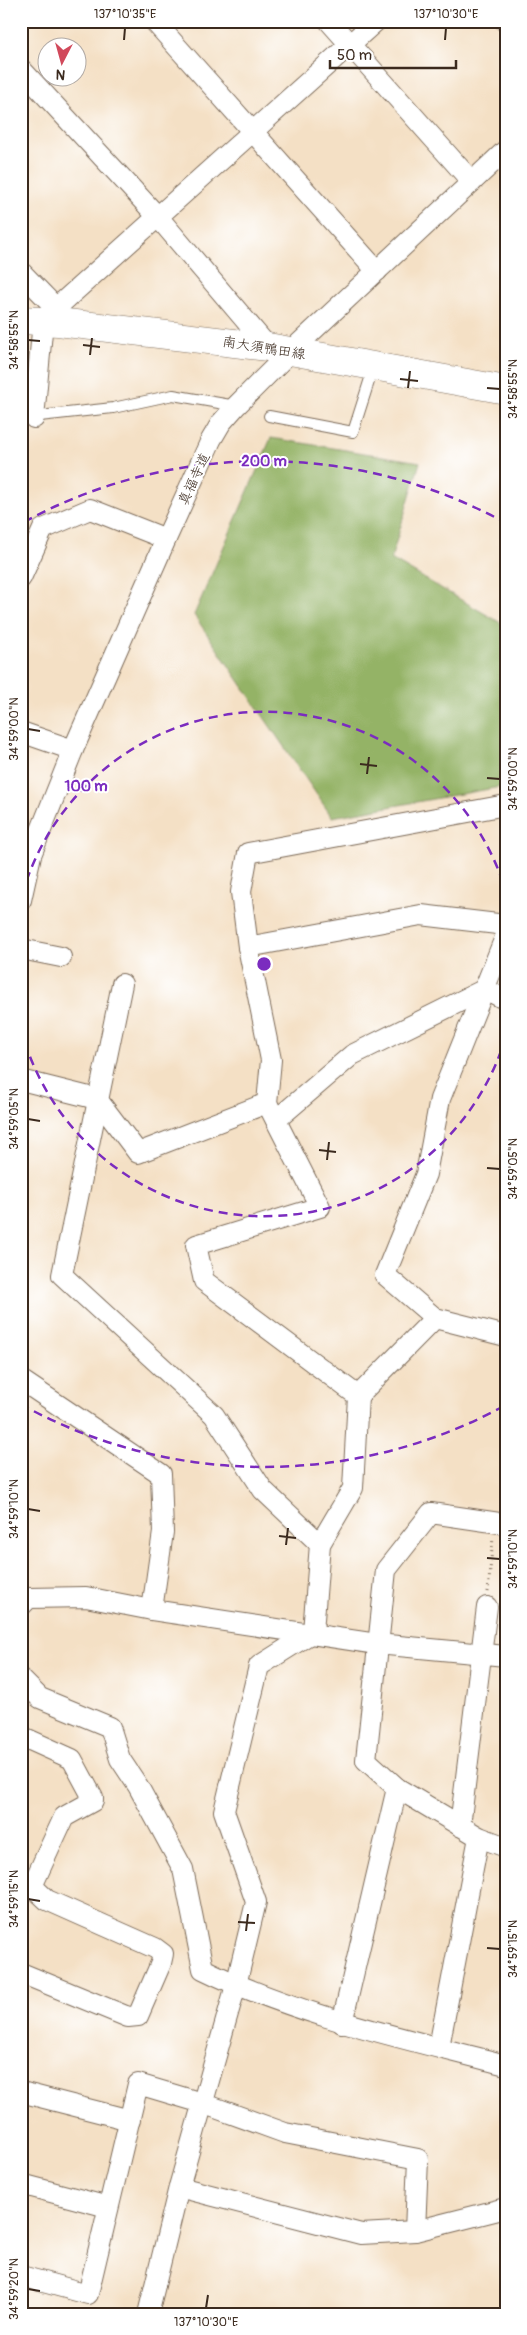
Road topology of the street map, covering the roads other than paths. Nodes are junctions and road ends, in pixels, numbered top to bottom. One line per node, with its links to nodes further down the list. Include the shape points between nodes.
1 (154, 21): 6 (street)
2 (329, 21): 4 (street)
3 (376, 21): 4 (street)
4 (349, 44): 6 (street); 8 (street)
5 (21, 69): 9 (street)
6 (253, 132): 9 (street); 10 (street)
7 (506, 150): 8 (street, 真福寺道)
8 (472, 182): 10 (street, 真福寺道)
9 (158, 217): 12 (street); 13 (street)
10 (377, 271): 13 (street, 真福寺道)
11 (21, 272): 12 (street)
12 (44, 318): 13 (main road, 南大須鴨田線); 18 (street)
13 (279, 350): 14 (main road, 南大須鴨田線); 16 (street, 真福寺道)
14 (374, 365): 15 (main road, 南大須鴨田線); 17 (lane, via 353,432)
15 (506, 390)
16 (236, 406): 18 (lane, via 173,395 113,408); 19 (street, 真福寺道, via 211,440)
17 (269, 416)
18 (27, 418)
19 (166, 539): 20 (street, via 90,509 43,529); 22 (street, 真福寺道)
20 (21, 578)
21 (21, 732): 22 (street)
22 (73, 750): 24 (street, 真福寺道, via 31,855)
23 (506, 805): 27 (street, via 248,853 241,892)
24 (21, 900)
25 (506, 925): 27 (street, via 421,915)
26 (506, 935): 31 (street)
27 (248, 948): 35 (street, via 272,1060)
28 (21, 949): 29 (street)
29 (61, 957)
30 (122, 984): 34 (street)
31 (485, 989): 32 (street); 35 (street, via 352,1055); 36 (street, via 440,1099 426,1174 386,1275)
32 (506, 1000)
33 (21, 1080): 34 (street)
34 (97, 1099): 35 (street, via 138,1153); 41 (street, via 62,1275 214,1415 263,1490)
35 (272, 1111): 39 (street, via 320,1207 196,1245 204,1281)
36 (435, 1318): 37 (street); 39 (street)
37 (506, 1336)
38 (21, 1380): 44 (street, via 162,1474 163,1532)
39 (358, 1396): 41 (street, via 353,1488)
40 (500, 1523): 46 (street, via 431,1513 386,1570)
41 (320, 1544): 45 (street)
42 (21, 1606): 44 (street, via 29,1598 86,1597)
43 (487, 1607): 47 (street)
44 (152, 1610): 45 (street)
45 (313, 1632): 46 (street); 57 (street, via 259,1666 224,1811 256,1902)
46 (377, 1644): 47 (street); 51 (street, via 366,1760)
47 (482, 1654): 48 (street); 52 (street)
48 (506, 1656)
49 (21, 1679): 57 (street, via 40,1698 110,1727 120,1759 183,1869 203,1969)
50 (21, 1736): 55 (street, via 72,1759 93,1798 93,1801 64,1817)
51 (397, 1788): 52 (street); 58 (street)
52 (460, 1826): 53 (street)
53 (479, 1836): 54 (street); 59 (street)
54 (506, 1847)
55 (26, 1888): 56 (street, via 162,1954 138,2016 134,2017)
56 (21, 1973)
57 (236, 1985): 58 (street); 62 (street)
58 (342, 2023): 59 (street)
59 (440, 2047): 60 (street)
60 (506, 2065)
61 (21, 2092): 63 (street)
62 (202, 2103): 63 (street, via 138,2084); 65 (street); 68 (street, via 285,2133 418,2159)
63 (130, 2120): 66 (street)
64 (21, 2184): 66 (street)
65 (179, 2187): 68 (street, via 361,2234); 70 (street)
66 (108, 2207): 69 (street, via 88,2294)
67 (506, 2208): 68 (street)
68 (415, 2231)
69 (21, 2276)
70 (148, 2314)

